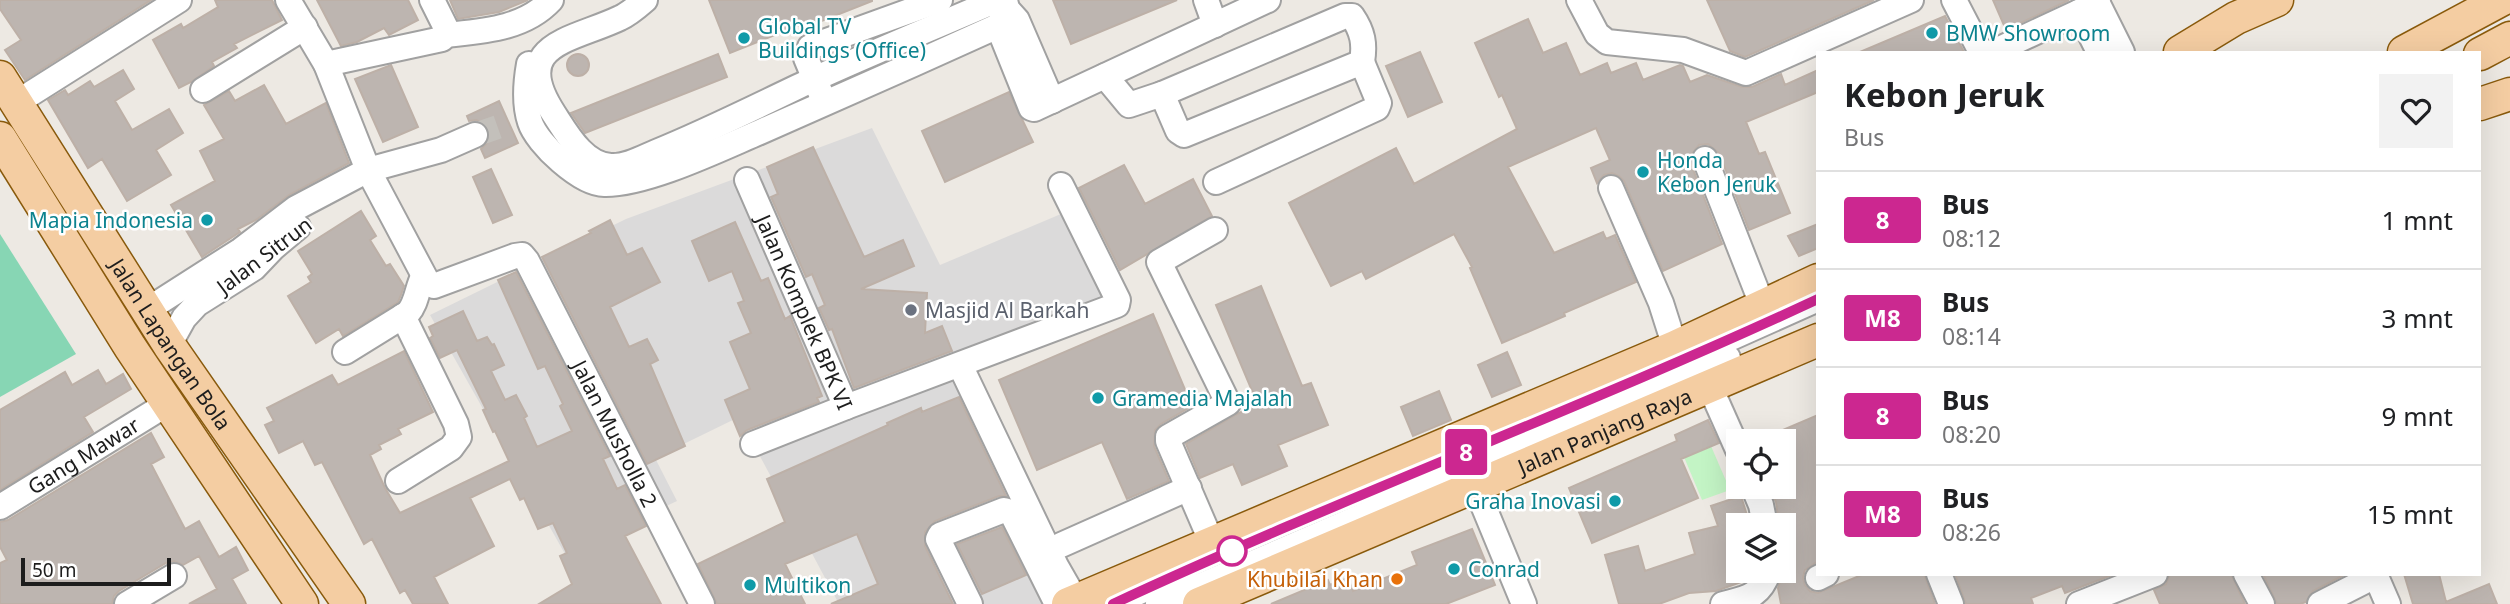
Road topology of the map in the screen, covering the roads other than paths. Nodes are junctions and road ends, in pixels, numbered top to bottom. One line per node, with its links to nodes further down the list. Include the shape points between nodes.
1 (289, 0): 19 (street)
2 (432, 0): 20 (street)
3 (551, 0): 20 (street, via 540,12 497,29)
4 (636, 0): 37 (street, via 582,18 538,43 528,71)
5 (645, 0): 37 (street, via 617,20 548,49 540,62)
6 (940, 0): 32 (street, via 810,47 806,58)
7 (1206, 0): 18 (street)
8 (1268, 0): 18 (street)
9 (1579, 0): 10 (street, via 1597,34 1607,42 1683,50 1751,73)
10 (1911, 0)
11 (1954, 0): 23 (street)
12 (2277, 0): 16 (main road)
13 (2501, 0): 22 (main road)
14 (168, 4): 33 (street)
15 (2091, 5): 24 (street); 25 (street); 26 (street)
16 (2244, 9): 27 (main road)
17 (1003, 12): 31 (street, via 1017,20 1042,104); 32 (street, via 990,3); 36 (street)
18 (1215, 25): 31 (street)
19 (305, 27): 30 (street); 34 (street)
20 (446, 36): 30 (street)
21 (2510, 38): 28 (main road)
22 (2411, 49)
23 (1980, 51)
24 (1995, 51)
25 (2099, 51)
26 (2121, 51)
27 (2181, 51)
28 (2481, 53)
29 (1362, 62): 35 (street, via 1184,135); 35 (street, via 1362,34 1352,16 1345,16); 43 (street, via 1377,108)
30 (326, 64): 41 (street)
31 (1105, 76): 35 (street, via 1129,106)
32 (814, 79): 36 (street); 37 (street, via 676,144 612,166 599,164)
33 (8, 90): 52 (main road, Jalan Lapangan Bola)
34 (203, 90)
35 (1162, 94)
36 (826, 103): 37 (street, via 654,174 603,184 569,168 542,141)
37 (529, 114)
38 (475, 135): 41 (street, Jalan Sitrun)
39 (0, 138): 61 (main road, Jalan Lapangan Bola)
40 (1706, 159): 51 (street)
41 (378, 172): 47 (street, Jalan Sitrun, via 296,208); 48 (street)
42 (747, 180): 62 (street, Jalan Komplek BPK VI)
43 (1216, 182)
44 (1061, 185): 59 (street, Jalan Komplek BPK VI, via 1117,305)
45 (1611, 188): 57 (street)
46 (1215, 230): 66 (street, via 1159,262 1228,403 1168,437)
47 (267, 242): 52 (street, Jalan Sitrun); 56 (street, Jalan Sitrun, via 254,268 197,304)
48 (423, 277): 53 (street, via 412,308); 82 (street, Jalan Musholla 2, via 434,286 523,255)
49 (1816, 281): 51 (main road)
50 (1816, 300): 84 (street)
51 (1763, 307): 57 (main road)
52 (147, 310): 56 (main road, Jalan Lapangan Bola)
53 (403, 316): 58 (street); 65 (street, via 460,437 451,448)
54 (1816, 338): 60 (main road, Jalan Panjang Raya)
55 (1816, 338): 85 (street, via 1653,392)
56 (169, 345): 81 (main road, Jalan Lapangan Bola)
57 (1675, 347): 69 (main road)
58 (345, 352)
59 (960, 365): 62 (street, Jalan Komplek BPK VI); 78 (street, via 1056,566)
60 (1710, 387): 63 (street); 67 (main road, Jalan Panjang Raya)
61 (167, 404): 68 (street, Gang Mawar); 80 (main road, Jalan Lapangan Bola)
62 (846, 407): 64 (street)
63 (1729, 429)
64 (753, 444)
65 (398, 481)
66 (1189, 488): 69 (street); 70 (street)
67 (1476, 488): 86 (main road, Jalan Panjang Raya); 87 (street)
68 (0, 507)
69 (1212, 543): 78 (main road)
70 (1061, 545)
71 (174, 576): 79 (street)
72 (1940, 576): 89 (street)
73 (2150, 576): 90 (street)
74 (2247, 576): 91 (street)
75 (2374, 576): 92 (street)
76 (2376, 576): 93 (street)
77 (1764, 583): 88 (street, via 1752,596)
78 (1067, 603): 83 (street, via 1011,512 1004,510 938,539)
79 (127, 604)
80 (302, 604)
81 (349, 604)
82 (702, 604)
83 (970, 604)
84 (1113, 604)
85 (1158, 604)
86 (1199, 604)
87 (1524, 604)
88 (1723, 604)
89 (1951, 604)
90 (2079, 604)
91 (2262, 604)
92 (2320, 604)
93 (2388, 604)

